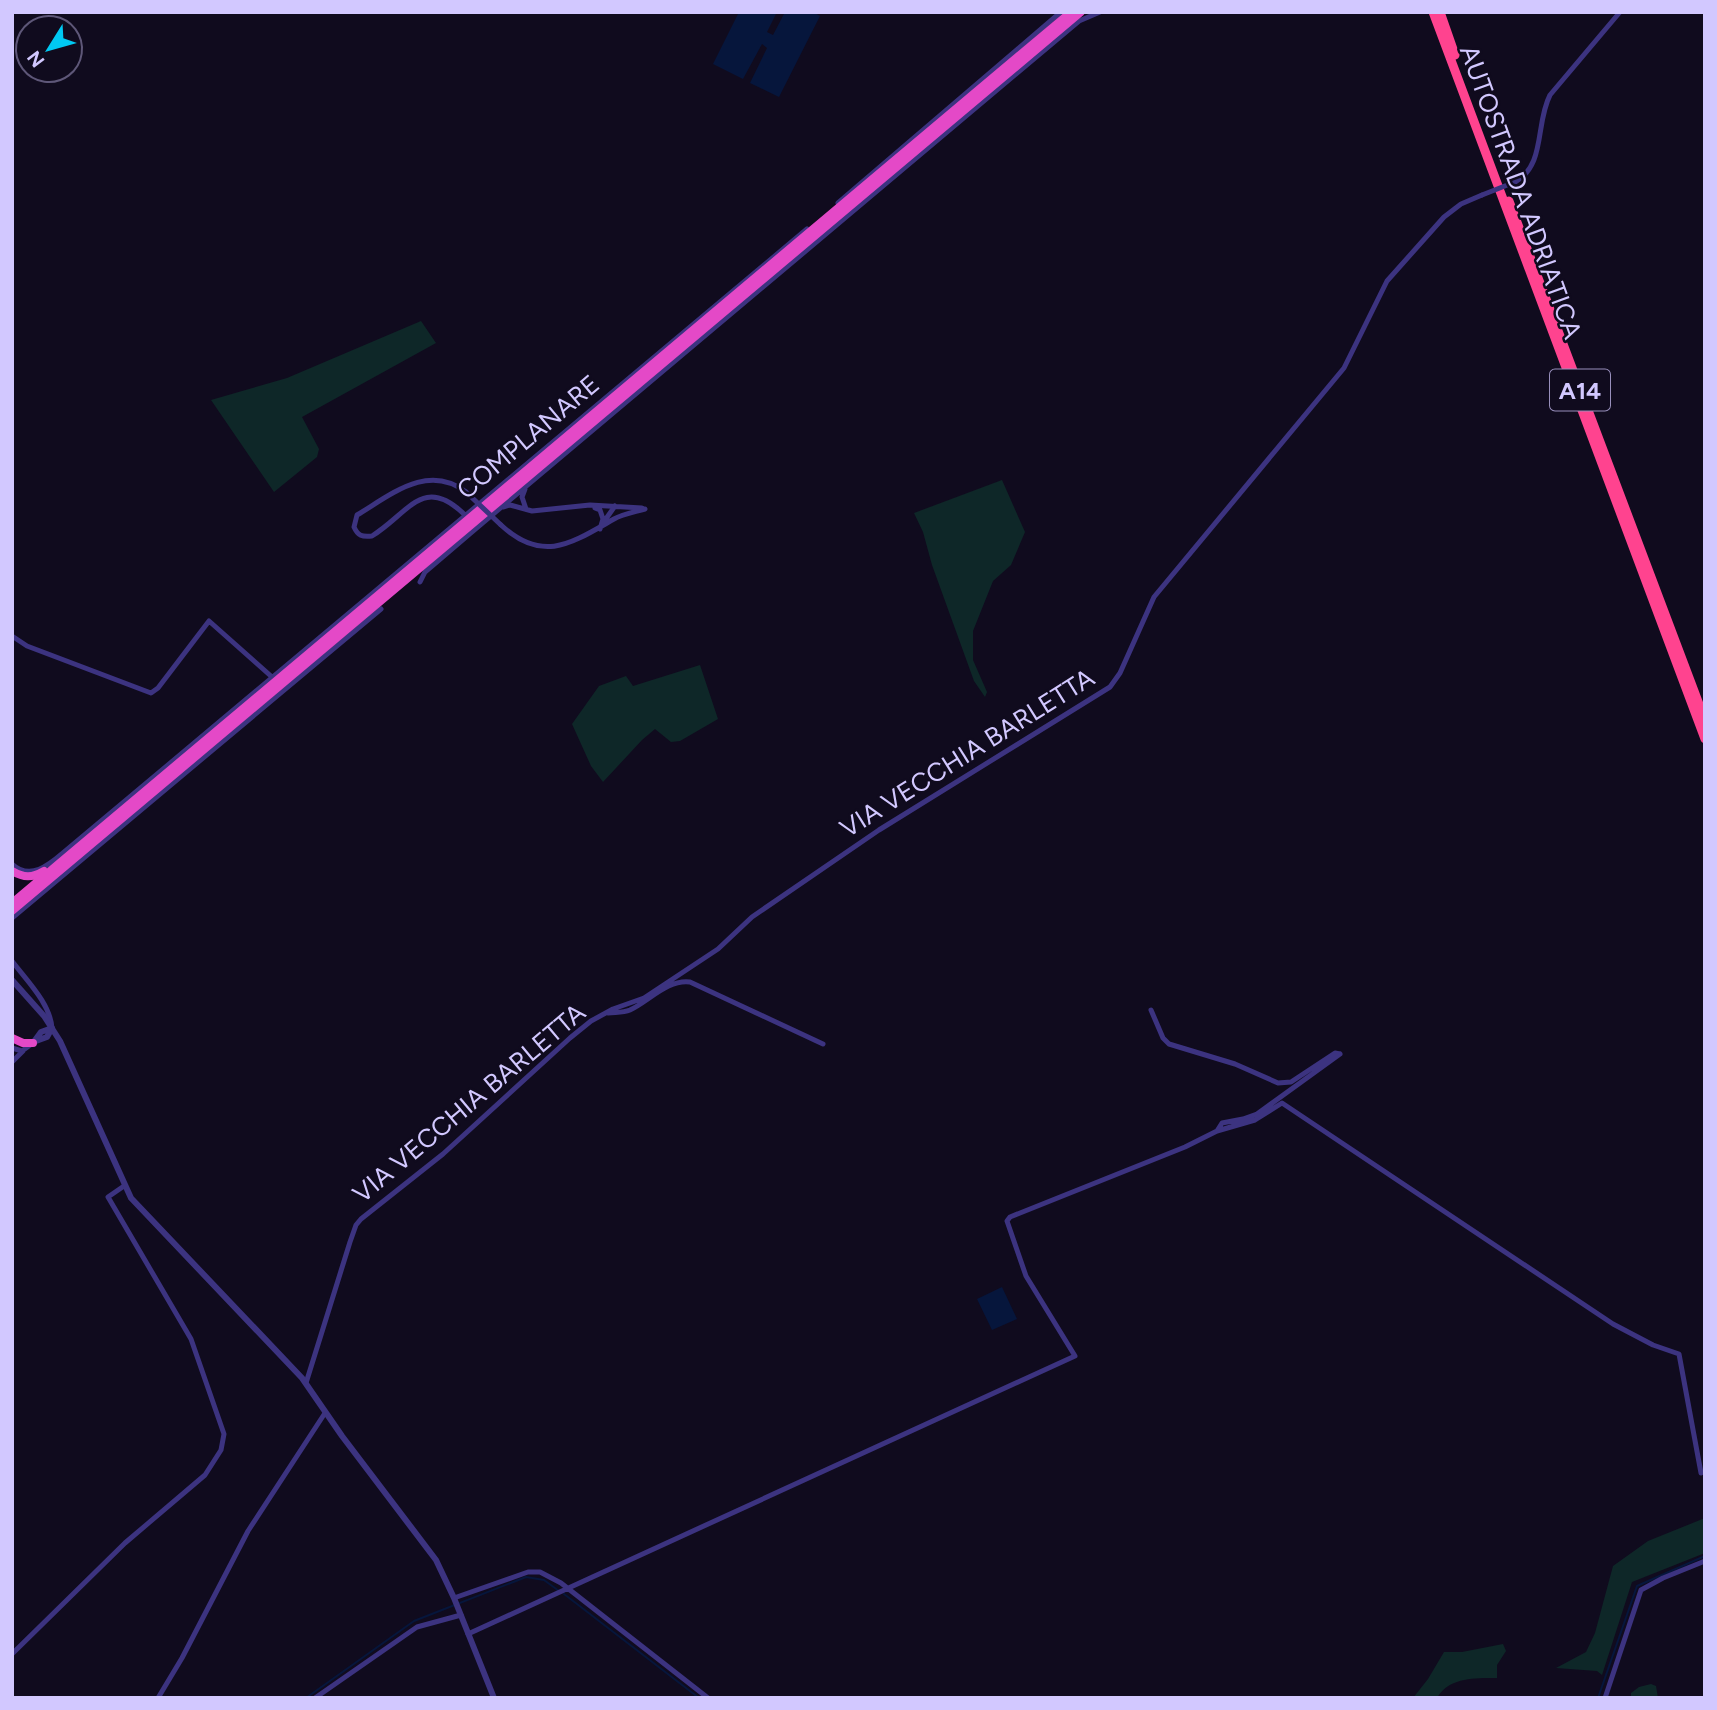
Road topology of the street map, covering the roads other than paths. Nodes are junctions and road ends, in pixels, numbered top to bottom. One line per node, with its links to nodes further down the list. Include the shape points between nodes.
1 (1100, 12): 8 (street, COMPLANARE, via 1079,21)
2 (1425, 12): 7 (highway, A14)
3 (1433, 12): 7 (highway, AUTOSTRADA ADRIATICA / A14)
4 (1440, 12): 21 (highway, AUTOSTRADA ADRIATICA / A14)
5 (1620, 12): 32 (street, VIA VECCHIA BARLETTA, bridge, via 1550,95 1533,167 1527,174 1461,204 1387,281 1340,373 1154,597 1111,687 879,830 644,998)
6 (1072, 14): 14 (street, COMPLANARE); 23 (highway); 27 (highway)
7 (1488, 162): 22 (highway, AUTOSTRADA ADRIATICA / A14)
8 (526, 486): 9 (street, COMPLANARE); 13 (street, via 522,497)
9 (512, 497): 12 (street, COMPLANARE); 13 (street)
10 (590, 505): 11 (street); 13 (street); 16 (street, via 600,510)
11 (615, 506): 15 (street); 15 (street, via 645,509); 16 (street)
12 (498, 509): 13 (street, via 510,505); 17 (street, COMPLANARE)
13 (526, 509)
14 (465, 515): 16 (street, bridge, via 448,501 428,495 372,536 363,537 354,527 357,515 433,478 466,492 522,541 547,547 564,545); 20 (street, COMPLANARE)
15 (615, 519): 16 (street)
16 (600, 529)
17 (419, 582)
18 (381, 608): 28 (street)
19 (12, 636): 20 (street, via 27,646 151,693 209,621)
20 (272, 677): 24 (street, COMPLANARE, via 45,867 25,871)
21 (1705, 720)
22 (1705, 739)
23 (75, 850): 25 (highway, via 34,877); 26 (highway)
24 (12, 864)
25 (12, 871)
26 (12, 903)
27 (12, 911)
28 (12, 918)
29 (12, 961): 34 (street, via 46,1007)
30 (12, 980): 33 (street)
31 (1151, 1010): 42 (street, via 1169,1044 1278,1083 1291,1082 1339,1053 1251,1117 1222,1123)
32 (605, 1013): 38 (street, via 627,1011 684,981); 44 (street, VIA VECCHIA BARLETTA, via 570,1038 443,1154 356,1225)
33 (44, 1016): 34 (street); 35 (street)
34 (52, 1028): 35 (street); 37 (street)
35 (44, 1034): 37 (street); 39 (street)
36 (12, 1038): 39 (highway)
37 (60, 1041): 43 (street)
38 (823, 1044)
39 (31, 1045): 40 (street, via 17,1051); 41 (street)
40 (12, 1048)
41 (12, 1062)
42 (1217, 1131): 46 (street, via 1255,1120 1283,1104 1613,1324 1679,1354); 48 (street, via 1008,1219 1026,1276 1075,1356)
43 (124, 1186): 44 (street, via 141,1211); 51 (street, via 108,1197 191,1339 224,1434 221,1450 205,1475 125,1543)
44 (306, 1382): 45 (street)
45 (325, 1413): 49 (street, via 436,1560); 52 (street, via 248,1531)
46 (1701, 1473)
47 (1705, 1561): 56 (street, via 1641,1590)
48 (566, 1589): 49 (street, via 540,1572 528,1572); 50 (street); 55 (street)
49 (457, 1606): 50 (street); 53 (street)
50 (468, 1634): 54 (street)
51 (12, 1654)
52 (158, 1698)
53 (315, 1698)
54 (494, 1698)
55 (708, 1698)
56 (1605, 1698)

